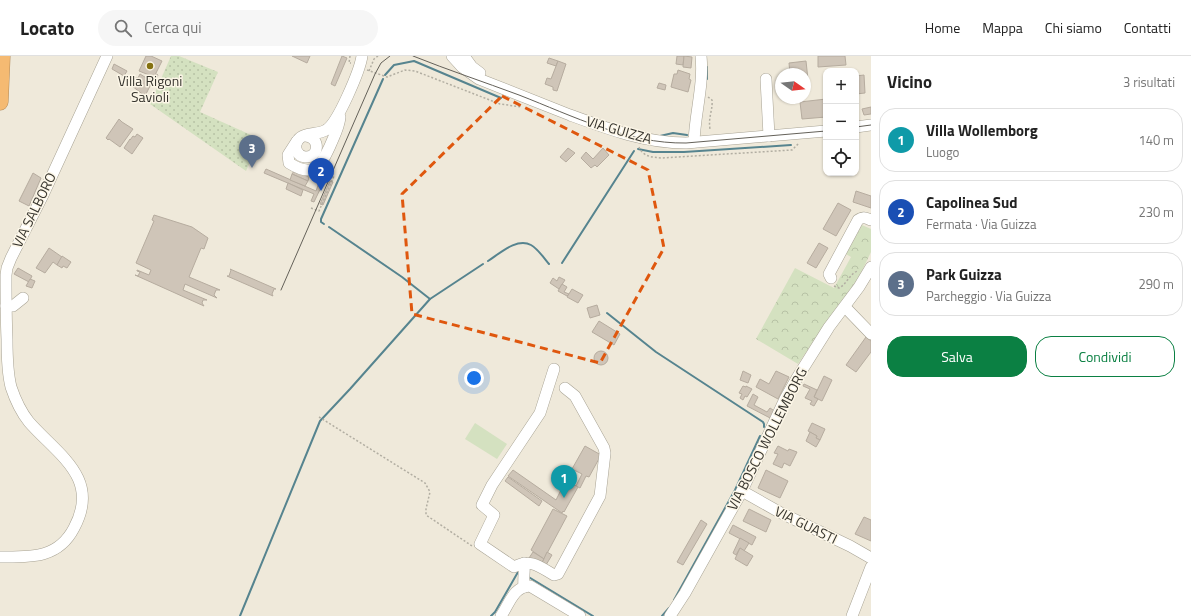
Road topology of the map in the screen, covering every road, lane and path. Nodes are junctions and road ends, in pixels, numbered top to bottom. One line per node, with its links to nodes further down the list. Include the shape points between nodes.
1 (2, 56): 14 (highway)
2 (107, 56): 37 (street, VIA SALBORO, via 7,268)
3 (350, 56): 9 (path)
4 (362, 56): 16 (street)
5 (378, 56): 10 (path)
6 (452, 56): 27 (street, VIA GUIZZA, via 479,79 606,128 656,142 676,143)
7 (464, 56): 27 (street, VIA GUIZZA, via 477,71 492,81 608,125 654,137)
8 (701, 56): 27 (street, via 702,76)
9 (350, 63)
10 (369, 71)
11 (378, 75): 15 (path, via 387,77 405,70 415,71 500,104)
12 (766, 79): 25 (street)
13 (708, 97): 22 (path, via 712,100)
14 (0, 102)
15 (524, 107)
16 (342, 108): 23 (street); 26 (street, via 329,128)
17 (871, 121): 18 (street)
18 (859, 123)
19 (871, 125): 21 (street)
20 (823, 126): 25 (street, VIA GUIZZA)
21 (859, 127)
22 (710, 129)
23 (337, 130): 26 (street, via 323,161 313,169 305,170 290,162 288,155); 30 (street)
24 (823, 131): 25 (street, VIA GUIZZA)
25 (769, 134): 27 (street, VIA GUIZZA)
26 (302, 139): 30 (street, via 309,136 315,141); 30 (street, via 296,144 301,156 311,156)
27 (694, 140)
28 (801, 140): 29 (path, via 792,150 680,158 645,155)
29 (639, 147)
30 (316, 151)
31 (327, 173): 32 (path, via 334,176 319,211)
32 (311, 208)
33 (871, 220): 35 (street, via 858,220 829,274)
34 (869, 271): 35 (path, via 854,272 839,288); 38 (street, VIA BOSCO WOLLEMBORG)
35 (832, 282)
36 (23, 298): 37 (street, via 13,306)
37 (6, 306): 45 (street, VIA SALBORO, via 8,372 11,386 22,412 75,471 80,482 82,507 72,532 53,551 41,555)
38 (845, 307): 39 (street); 43 (street, VIA BOSCO WOLLEMBORG, via 819,341 784,399)
39 (871, 334)
40 (554, 369): 48 (street, via 540,413 492,485 482,505 494,515 480,544)
41 (565, 388): 48 (street, via 574,396 604,448 600,496 558,574 554,575 532,563)
42 (319, 417): 44 (path, via 425,483 430,492 426,509 426,515)
43 (742, 491): 46 (street, VIA GUASTI); 51 (street, VIA BOSCO WOLLEMBORG)
44 (430, 518)
45 (0, 558)
46 (871, 558)
47 (871, 568): 52 (street)
48 (524, 575): 49 (street); 50 (street, via 530,586)
49 (500, 616)
50 (580, 616)
51 (670, 616)
52 (852, 616)

